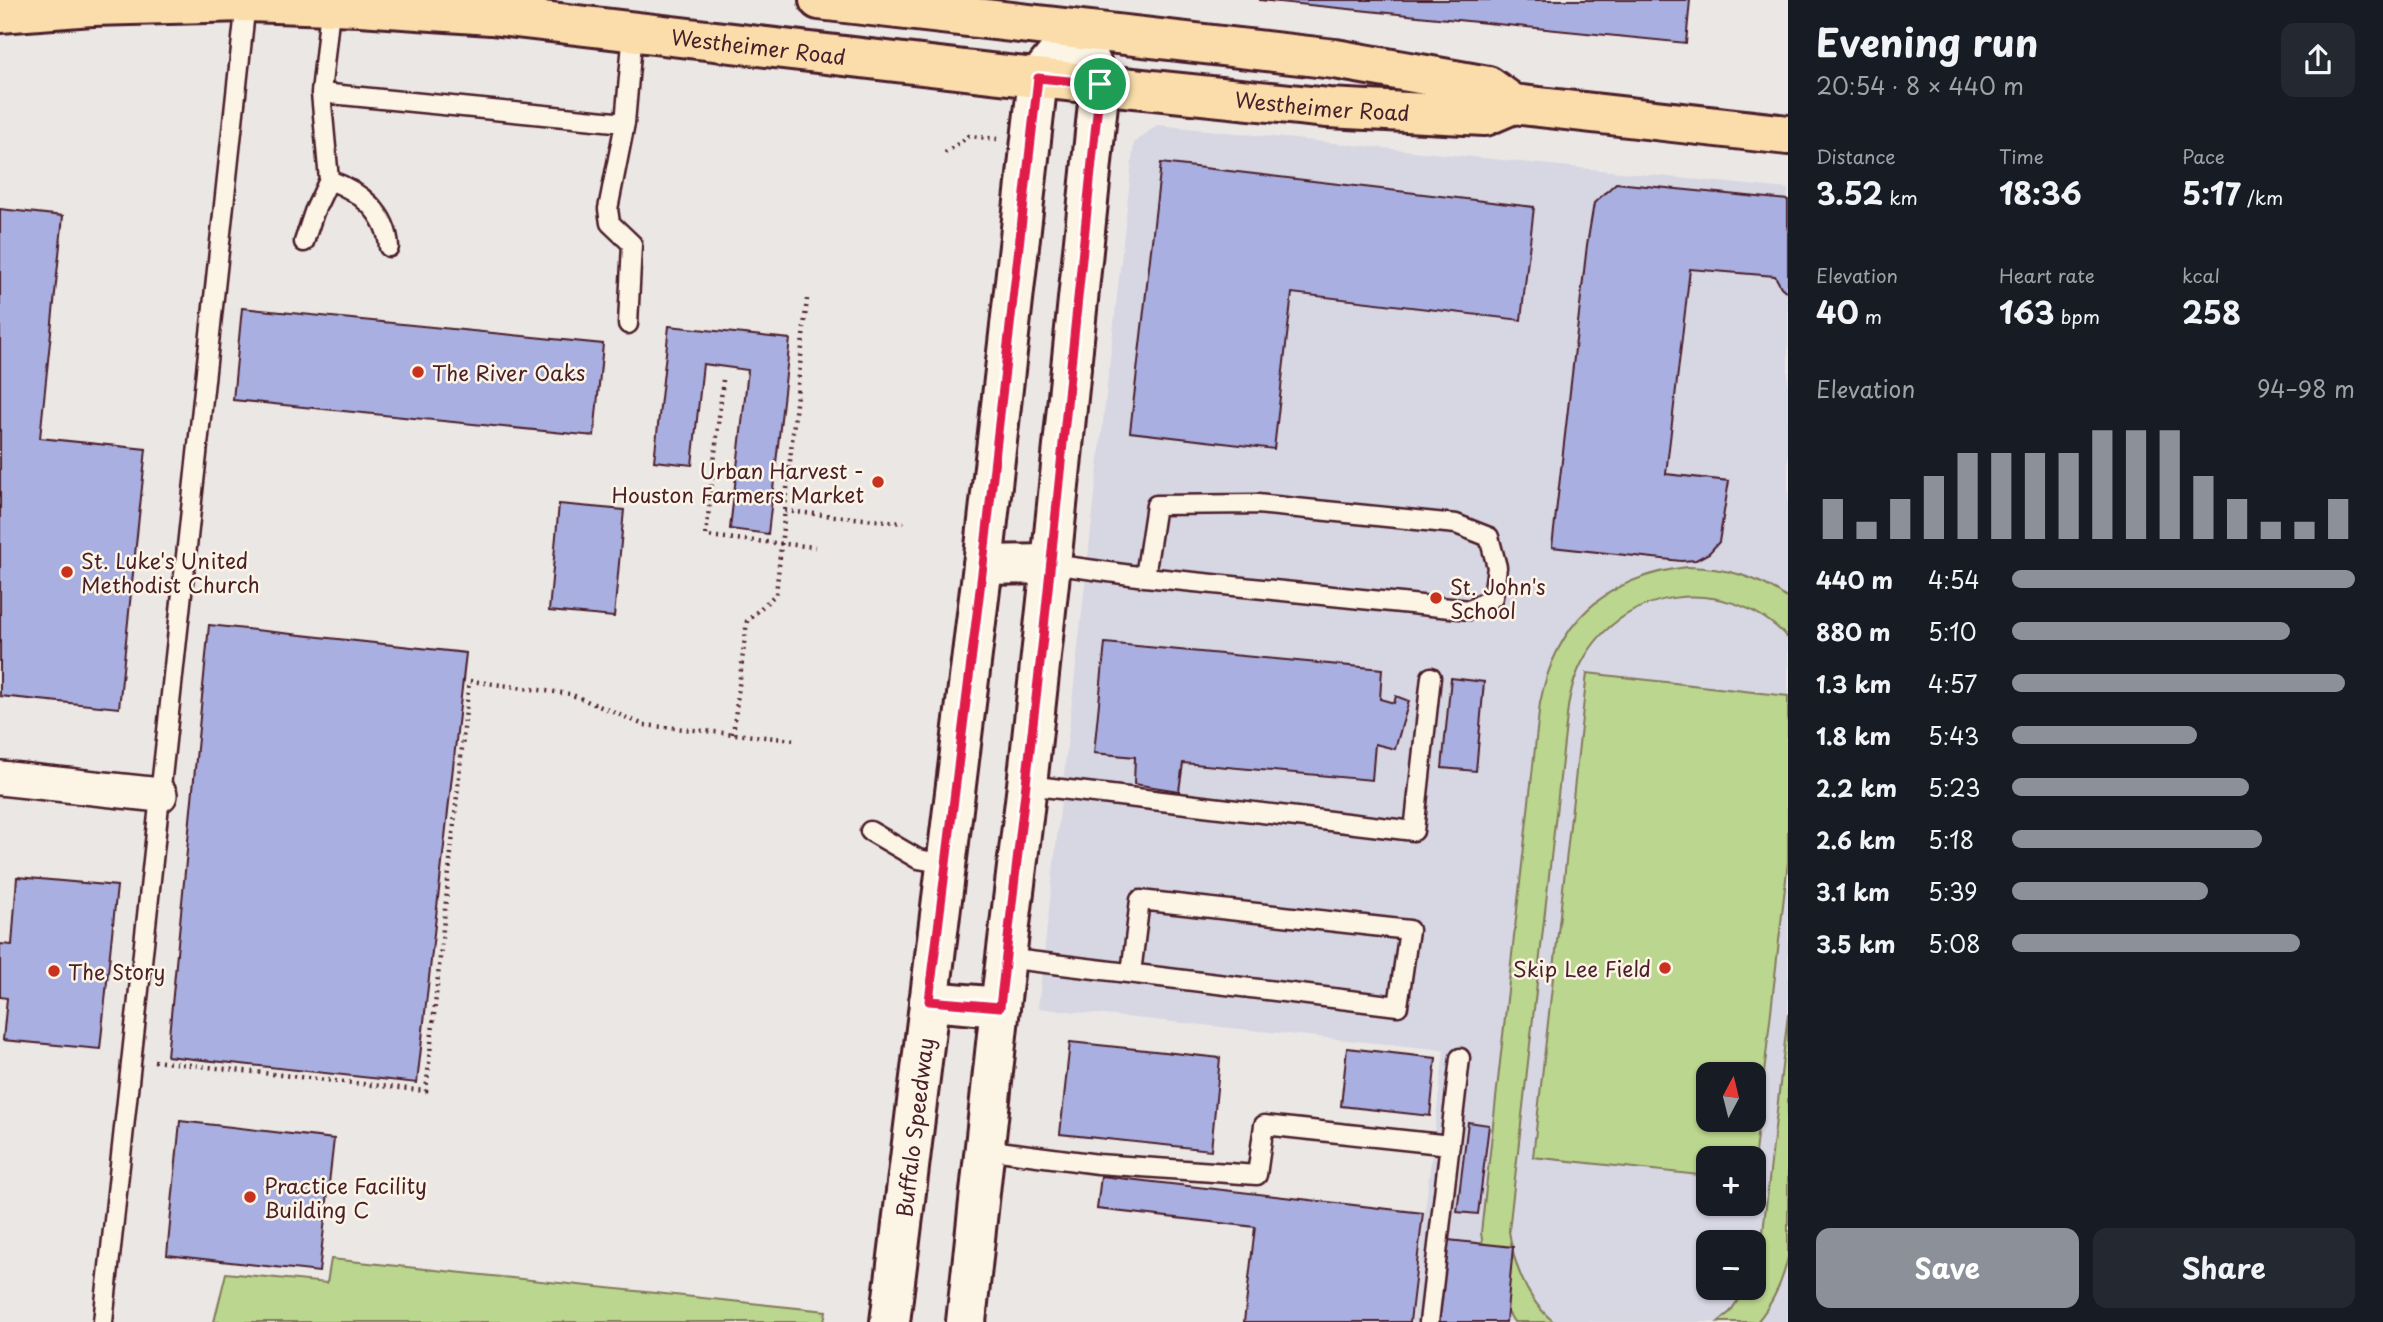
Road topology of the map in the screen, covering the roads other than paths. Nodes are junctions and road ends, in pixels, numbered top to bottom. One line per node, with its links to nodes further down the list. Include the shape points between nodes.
1 (819, 0): 5 (main road, Westheimer Road)
2 (246, 1): 3 (main road, Westheimer Road); 4 (main road, Westheimer Road); 23 (lane)
3 (331, 2): 6 (main road, Westheimer Road); 9 (lane)
4 (0, 13)
5 (1079, 15): 7 (main road); 8 (main road); 10 (main road, Westheimer Road, via 1488,86)
6 (633, 31): 7 (main road, Westheimer Road); 11 (lane)
7 (1038, 78): 8 (main road, Westheimer Road); 18 (main road, Buffalo Speedway)
8 (1100, 84): 10 (main road, Westheimer Road, via 1328,108 1485,116); 17 (main road)
9 (321, 93): 11 (lane); 13 (lane)
10 (1513, 104): 12 (main road, Westheimer Road)
11 (625, 123): 16 (lane, via 608,209 610,223 632,244)
12 (1788, 135)
13 (329, 180): 14 (lane); 15 (lane, via 377,211)
14 (303, 242)
15 (389, 247)
16 (628, 324)
17 (1051, 564): 18 (main road); 19 (lane); 22 (main road)
18 (983, 565): 25 (main road, Buffalo Speedway)
19 (1145, 577): 19 (lane, via 1470,610 1493,597 1497,567 1489,537 1457,524 1257,503 1214,503 1156,505)
20 (1431, 677): 22 (lane, via 1414,831)
21 (0, 778): 23 (street)
22 (1027, 785): 26 (main road)
23 (160, 795): 33 (lane)
24 (870, 831): 25 (lane, via 918,859)
25 (946, 864): 28 (main road, Buffalo Speedway)
26 (1005, 958): 27 (lane); 29 (main road)
27 (1131, 973): 27 (lane, via 1398,1006 1409,930 1140,900)
28 (929, 1001): 29 (main road); 34 (main road, Buffalo Speedway)
29 (1000, 1007): 32 (main road)
30 (1460, 1058): 31 (lane)
31 (1450, 1145): 32 (lane, via 1264,1125 1257,1175 1098,1164); 36 (lane)
32 (984, 1149): 35 (main road)
33 (103, 1322)
34 (890, 1322)
35 (966, 1322)
36 (1430, 1322)

